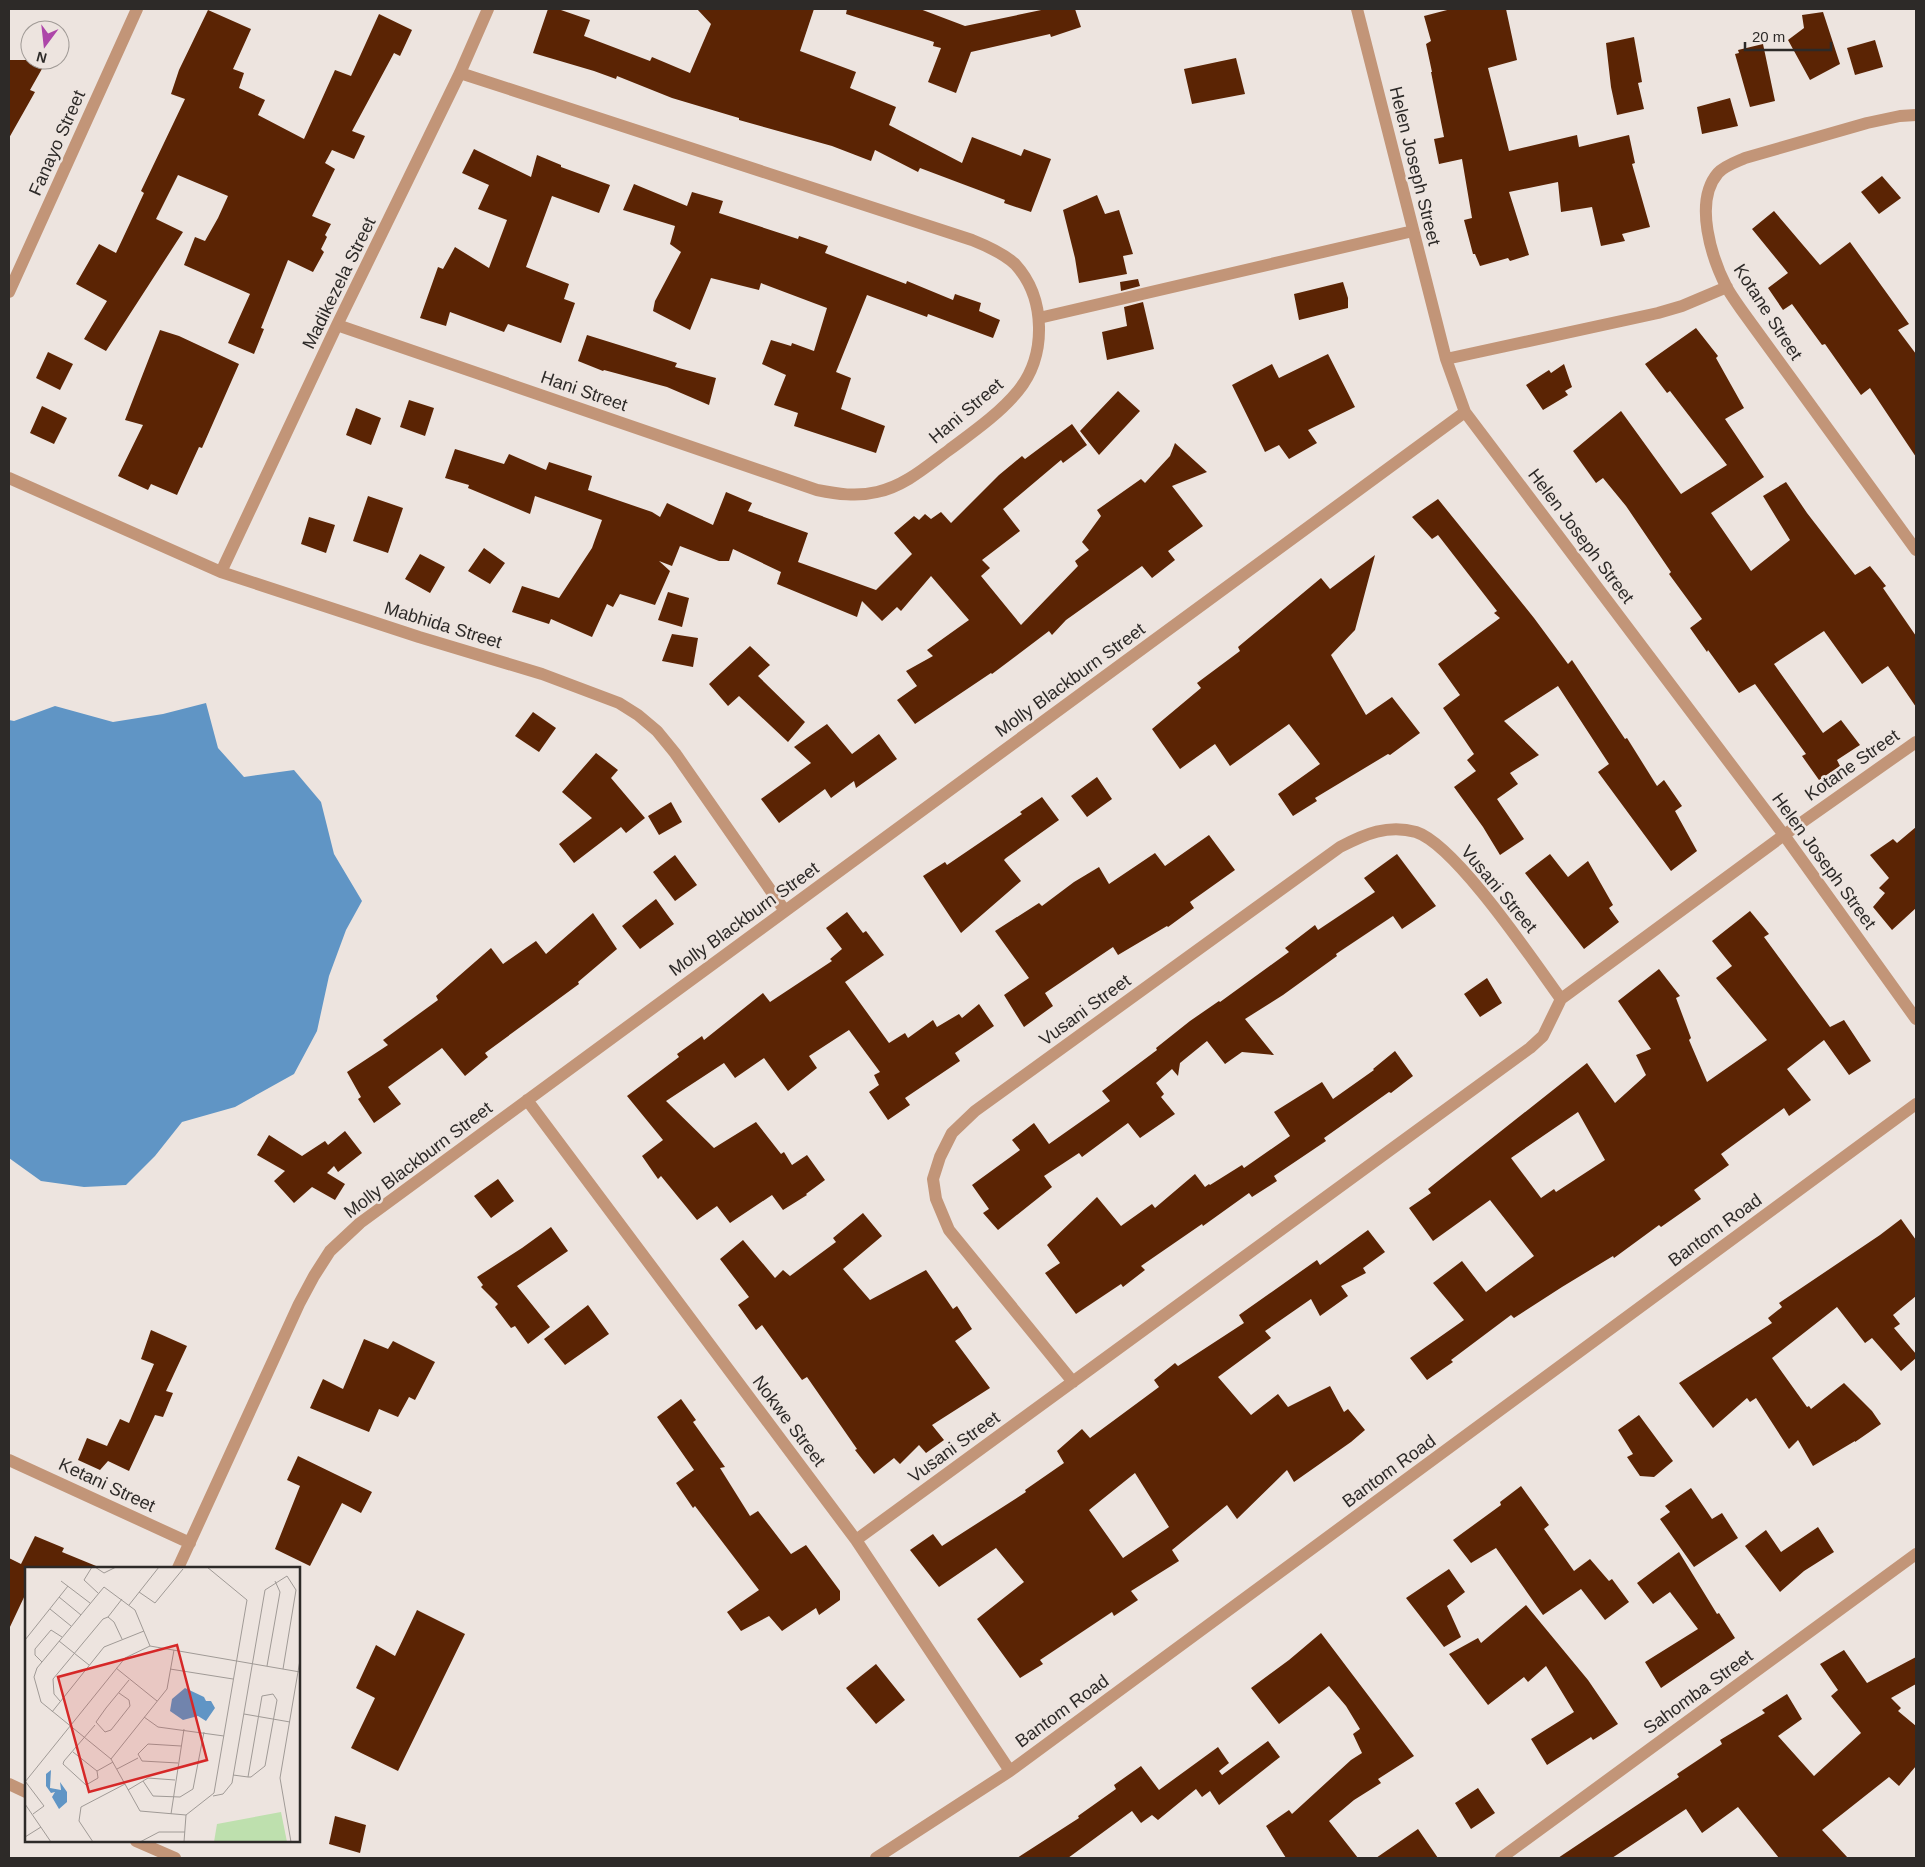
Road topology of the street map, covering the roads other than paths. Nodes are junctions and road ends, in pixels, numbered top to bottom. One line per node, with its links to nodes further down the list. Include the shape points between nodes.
1 (137, 9): 8 (street, Fanayo Street)
2 (488, 9): 4 (street, Madikezela Street)
3 (1357, 9): 6 (street, Helen Joseph Street)
4 (460, 73): 9 (street, Hani Street, via 972,240 1014,263 1033,294); 10 (street, Madikezela Street)
5 (1916, 116): 7 (street, Kotane Street, via 1867,123 1745,158 1718,173 1708,193 1706,222 1716,262)
6 (1413, 231): 9 (street); 11 (street, Helen Joseph Street)
7 (1727, 287): 11 (street, via 1658,313); 14 (street, Kotane Street)
8 (9, 292)
9 (1039, 318): 10 (street, Hani Street, via 1039,338 1031,371 1003,407 906,481 860,495 817,490)
10 (338, 325): 15 (street, Madikezela Street)
11 (1446, 359): 12 (street, Helen Joseph Street)
12 (1465, 412): 17 (street, Helen Joseph Street); 18 (street, Molly Blackburn Street)
13 (9, 478): 15 (street, Mabhida Street)
14 (1916, 550)
15 (221, 572): 18 (street, Mabhida Street, via 542,674 638,714 675,753)
16 (1916, 742): 17 (street, Kotane Street)
17 (1784, 834): 19 (street, Kotane Street); 20 (street, Helen Joseph Street)
18 (785, 911): 21 (street, Molly Blackburn Street)
19 (1561, 999): 23 (street, Vusani Street, via 1543,1036 1530,1048); 23 (street, Vusani Street, via 1526,948 1465,872 1441,848 1417,832 1391,829 1366,834 1340,848 975,1111 952,1132 940,1157 934,1179 936,1199 949,1230)
20 (1916, 1018)
21 (527, 1100): 25 (street, Nokwe Street); 26 (street, Molly Blackburn Street, via 360,1223 330,1251 299,1304)
22 (1916, 1104): 29 (street, Bantom Road)
23 (1073, 1382): 25 (street, Vusani Street)
24 (9, 1460): 26 (street, Ketani Street)
25 (856, 1540): 29 (street, Nokwe Street)
26 (190, 1543): 28 (street, Molly Blackburn Street)
27 (1916, 1554): 35 (street, Sahomba Street)
28 (178, 1567)
29 (1010, 1771): 34 (street, Bantom Road)
30 (9, 1784): 31 (street)
31 (25, 1792)
32 (138, 1842): 33 (street)
33 (175, 1858)
34 (876, 1858)
35 (1501, 1858)

